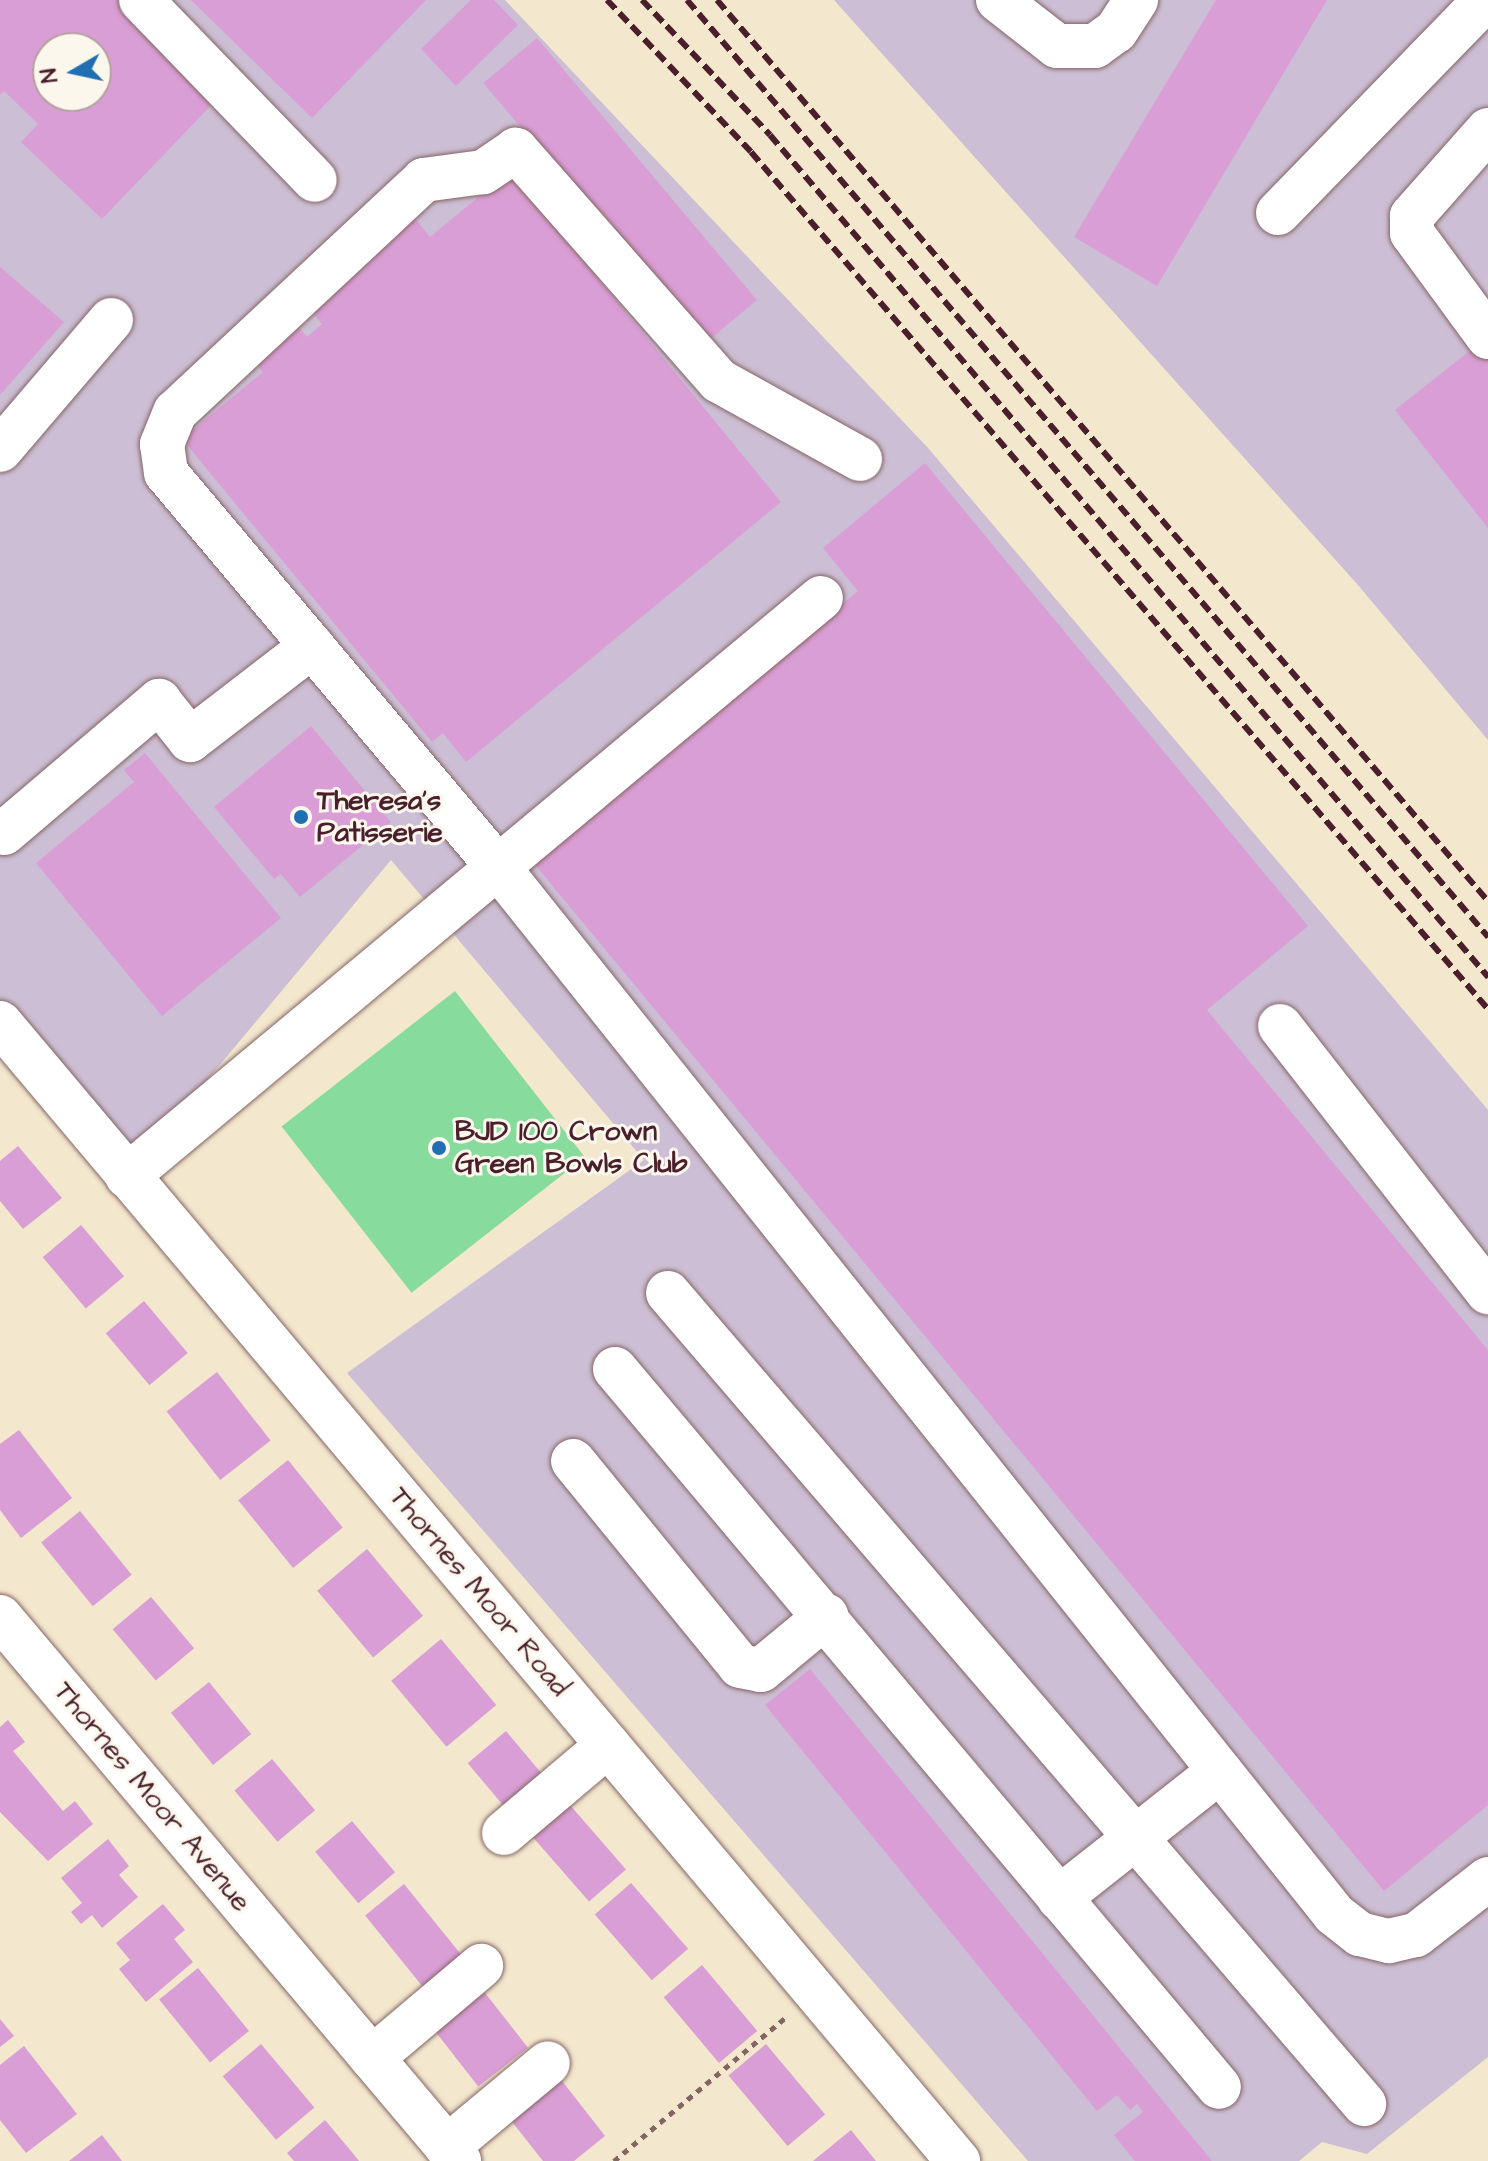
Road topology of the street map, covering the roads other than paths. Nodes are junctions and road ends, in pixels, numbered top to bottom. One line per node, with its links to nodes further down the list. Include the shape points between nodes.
1 (141, 0): 6 (street)
2 (998, 0): 3 (street, via 1057,46 1095,46 1116,31)
3 (1136, 0)
4 (1485, 0): 7 (street)
5 (1488, 130): 9 (street, via 1412,216 1412,233)
6 (315, 180)
7 (1278, 213)
8 (111, 320): 10 (street)
9 (1488, 337)
10 (0, 450)
11 (860, 459): 13 (street, via 719,381 516,150 483,172 424,180 175,412 162,444 166,473)
12 (821, 598): 15 (street)
13 (312, 646): 14 (street, via 190,740 159,701); 15 (street)
14 (4, 833)
15 (498, 867): 18 (street); 26 (street)
16 (0, 1023): 18 (street, Thornes Moor Road)
17 (1280, 1026): 19 (street)
18 (127, 1176): 25 (street, Thornes Moor Road)
19 (1488, 1292)
20 (668, 1293): 28 (street)
21 (615, 1369): 23 (street)
22 (573, 1461): 23 (street, via 740,1666 761,1670)
23 (826, 1616): 30 (street)
24 (0, 1617): 32 (street, Thornes Moor Avenue)
25 (608, 1745): 27 (street); 37 (street, Thornes Moor Road)
26 (1220, 1771): 28 (street); 29 (street, via 1334,1914 1360,1934 1389,1941 1416,1935)
27 (504, 1833)
28 (1138, 1836): 30 (street); 35 (street)
29 (1488, 1879)
30 (1059, 1898): 34 (street)
31 (481, 1966): 32 (street)
32 (372, 2058): 36 (street, Thornes Moor Avenue)
33 (548, 2063): 36 (street)
34 (1219, 2087)
35 (1364, 2104)
36 (453, 2154)
37 (958, 2161)

